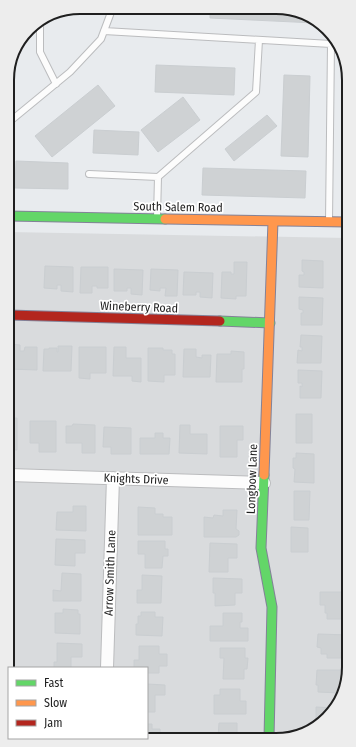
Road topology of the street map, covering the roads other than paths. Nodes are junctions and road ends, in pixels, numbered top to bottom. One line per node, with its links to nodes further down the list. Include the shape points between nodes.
1 (110, 14): 3 (lane)
2 (40, 27): 7 (lane, via 40,52)
3 (104, 32): 4 (lane); 7 (lane, via 102,39)
4 (259, 40): 5 (lane); 10 (lane, via 256,92)
5 (329, 42)
6 (333, 47): 14 (lane)
7 (56, 84): 8 (lane)
8 (14, 118)
9 (89, 174): 10 (lane)
10 (158, 177): 12 (lane)
11 (14, 216): 12 (street, South Salem Road)
12 (157, 219): 13 (street, South Salem Road)
13 (273, 221): 14 (street, South Salem Road); 17 (street, Longbow Lane)
14 (329, 221): 15 (street, South Salem Road)
15 (342, 222)
16 (14, 315): 17 (street, Wineberry Road)
17 (270, 323): 20 (street, Longbow Lane)
18 (14, 475): 19 (street, Knights Drive)
19 (113, 478): 20 (street, Knights Drive); 21 (street, Arrow Smith Lane)
20 (264, 482): 22 (street, Longbow Lane, via 261,548 272,607)
21 (107, 667)
22 (270, 733)

